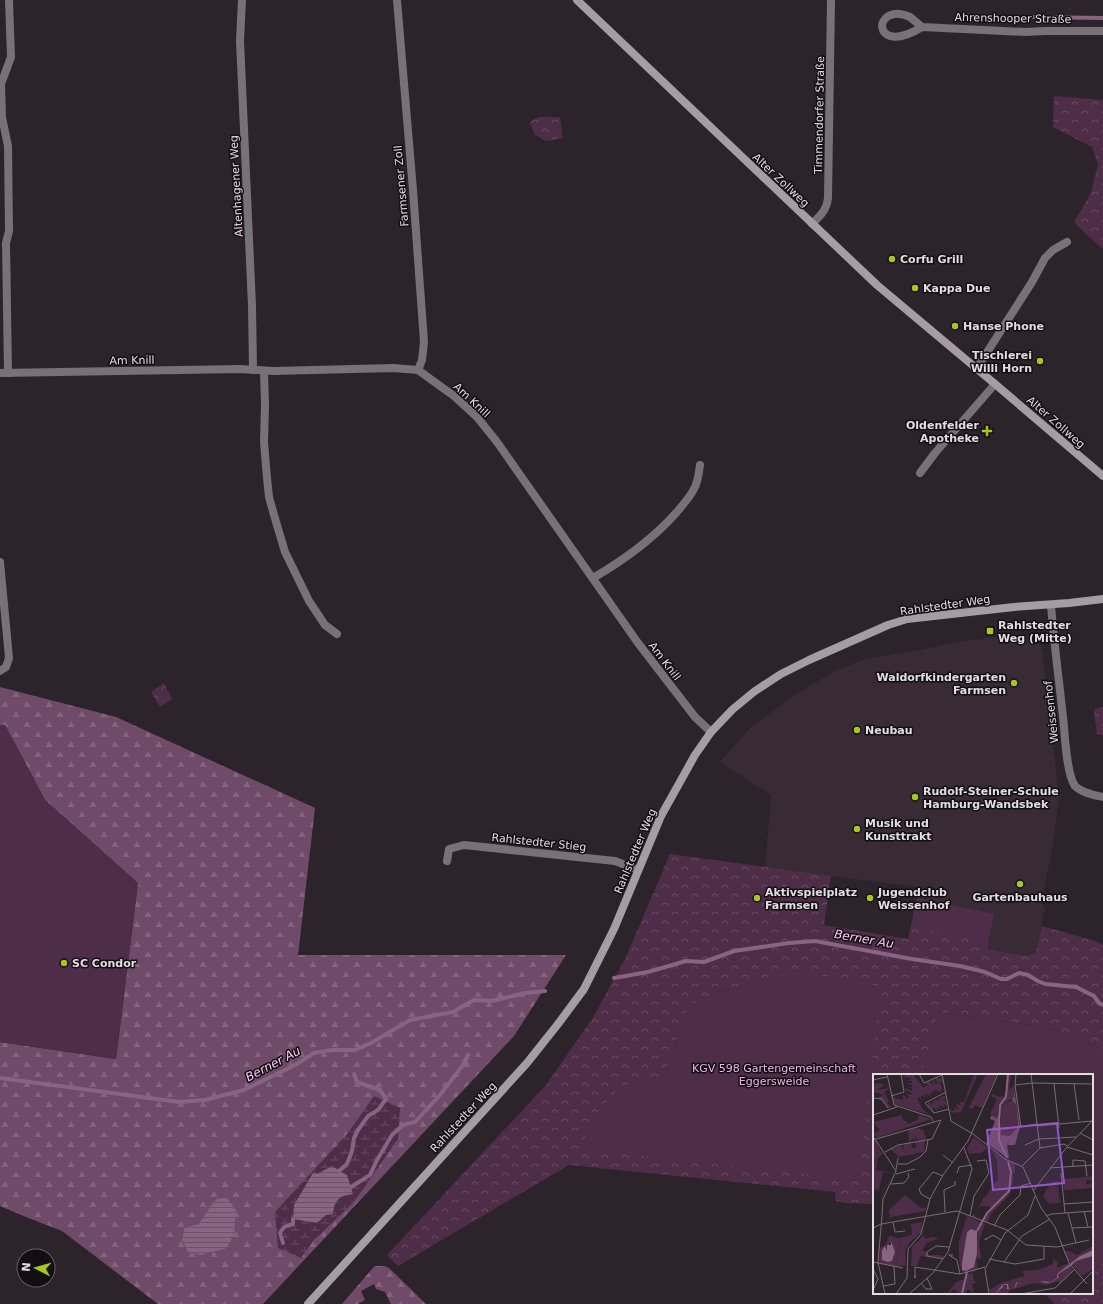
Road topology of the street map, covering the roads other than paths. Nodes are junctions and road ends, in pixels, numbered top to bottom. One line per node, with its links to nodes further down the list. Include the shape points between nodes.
1 (9, 0): 14 (street, via 11,57 2,84 2,117 8,146 9,231 6,243)
2 (242, 0): 11 (street, Altenhagener Weg, via 240,40)
3 (397, 0): 12 (street, Farmsener Zoll, via 424,342)
4 (577, 0): 8 (main road, Alter Zollweg)
5 (831, 0): 8 (street, Timmendorfer Straße, via 828,198 825,211)
6 (922, 27): 7 (street, Ahrenshooper Straße, via 1025,32)
7 (1103, 31)
8 (812, 224): 10 (main road, Alter Zollweg, via 877,286)
9 (1067, 242): 10 (street, via 1053,250 1046,258)
10 (977, 368): 15 (main road, Alter Zollweg)
11 (253, 370): 13 (street, Am Knill); 14 (street, Am Knill)
12 (418, 370): 13 (street, Am Knill, via 376,368); 20 (street, Am Knill, via 454,396 477,417)
13 (264, 371): 23 (street, via 264,442 274,515 285,552 306,596 325,625)
14 (4, 373)
15 (995, 384): 17 (street); 18 (main road, Alter Zollweg)
16 (700, 465): 20 (street, via 695,488 667,522 638,549)
17 (920, 473)
18 (1103, 476)
19 (0, 562): 24 (street, via 9,658 6,667)
20 (593, 578): 25 (street, Am Knill, via 669,684 695,717)
21 (1103, 599): 22 (main road, Rahlstedter Weg)
22 (1051, 605): 25 (main road, Rahlstedter Weg, via 907,619 888,626 781,674 733,709); 26 (street, Weissenhof, via 1071,779 1079,789)
23 (337, 634)
24 (0, 671)
25 (711, 732): 28 (main road, Rahlstedter Weg, via 661,816)
26 (1103, 797)
27 (447, 861): 28 (street, Rahlstedter Stieg, via 449,849 464,845 615,861)
28 (638, 870): 29 (main road, Rahlstedter Weg, via 614,929 584,988 558,1024 527,1063)
29 (308, 1304)

